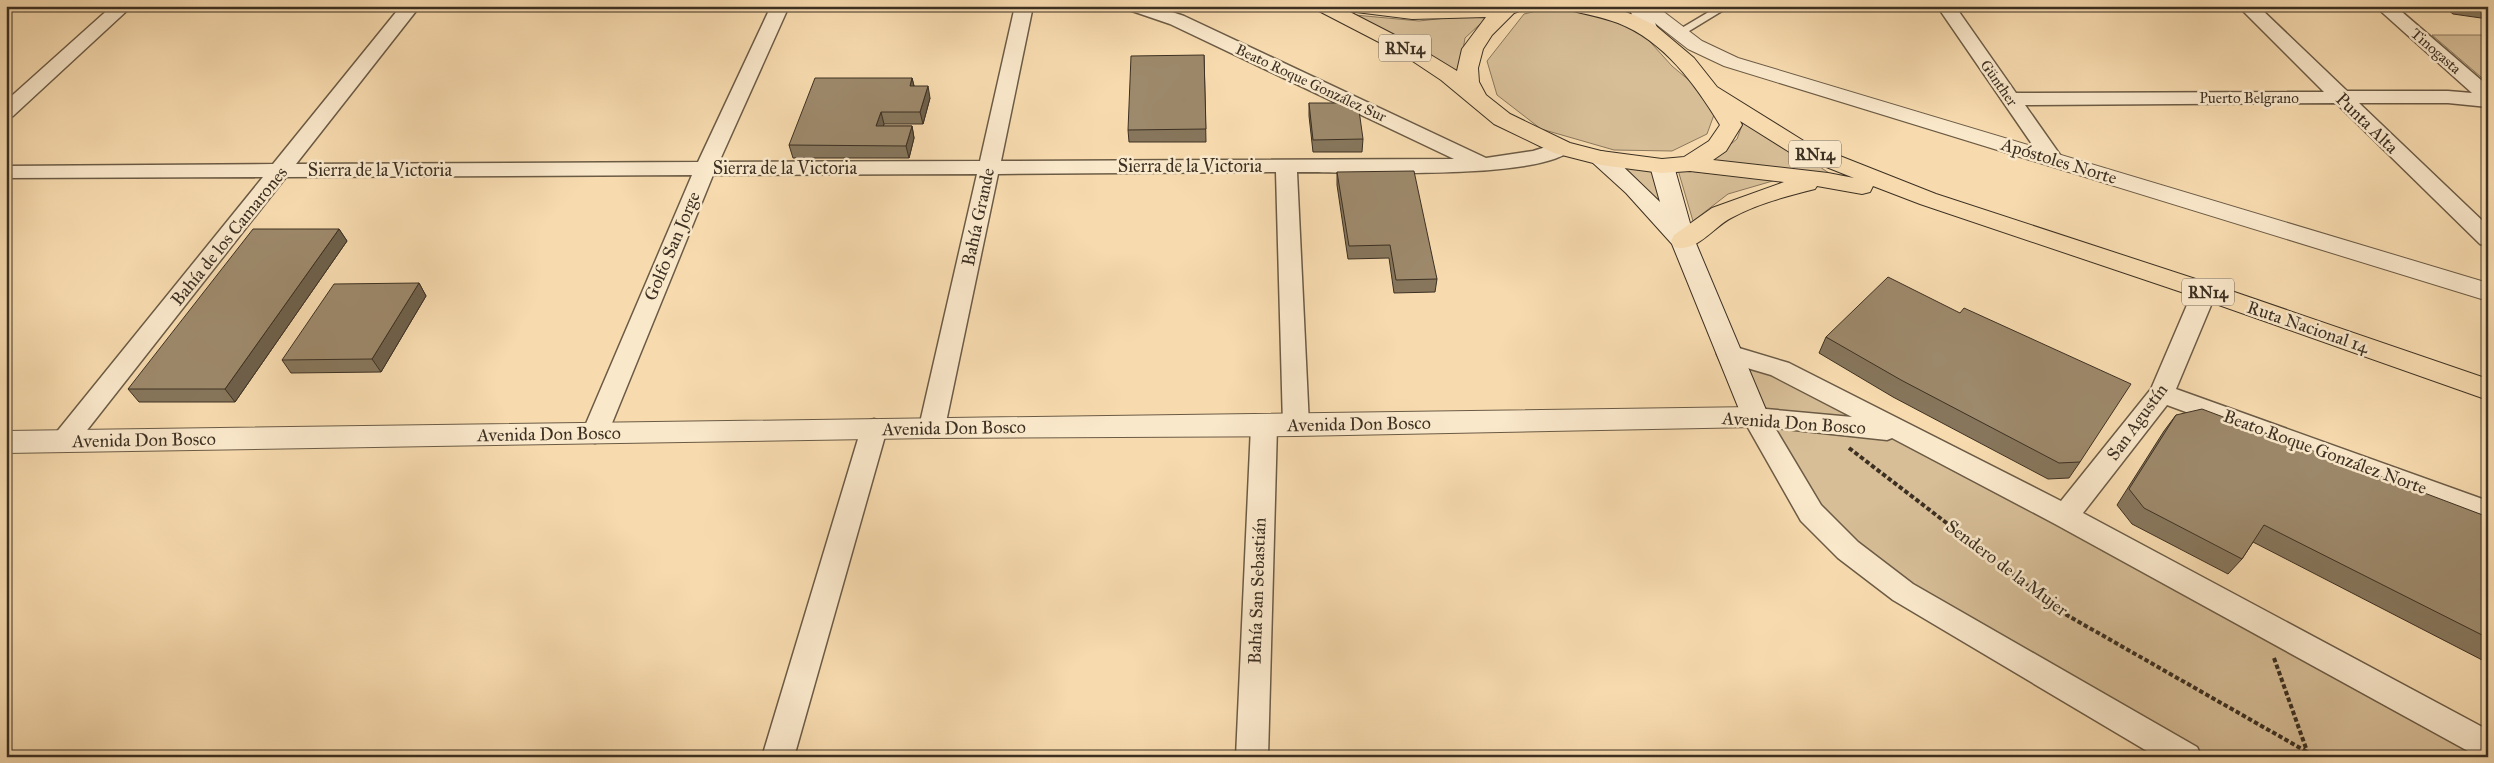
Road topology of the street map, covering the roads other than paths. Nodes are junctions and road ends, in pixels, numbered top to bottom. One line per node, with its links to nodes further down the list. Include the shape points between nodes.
1 (123, 6): 26 (street)
2 (411, 6): 36 (street, Bahía de los Camarones)
3 (780, 6): 35 (street, Golfo San Jorge)
4 (1024, 6): 34 (street, Bahía Grande)
5 (1134, 6): 17 (street, Beato Roque González Sur)
6 (1195, 6): 17 (street)
7 (1324, 6): 24 (highway, Ruta Nacional 14 / RN14, via 1409,50 1448,75)
8 (1354, 6): 16 (highway, Ruta Nacional 14 / RN14, via 1382,12 1445,15)
9 (1576, 6): 18 (highway, Ruta Nacional 14 / RN14, via 1620,16)
10 (1638, 6): 18 (street)
11 (1643, 6): 19 (street, Apóstoles Norte)
12 (1713, 6): 19 (lane, via 1717,11)
13 (1946, 6): 23 (street, Günther)
14 (2247, 6): 22 (street, Punta Alta)
15 (2384, 6): 21 (street, Tinogasta)
16 (1511, 8): 24 (highway, Ruta Nacional 14 / RN14, via 1491,22 1477,41 1468,63 1468,80)
17 (1177, 20): 31 (street, Beato Roque González Sur)
18 (1648, 30): 20 (highway, Ruta Nacional 14 / RN14, via 1688,62)
19 (1678, 34): 29 (street, Apóstoles Norte, via 1731,62)
20 (1712, 92): 30 (highway, Ruta Nacional 14 / RN14, via 1731,125 1718,146); 39 (highway, Ruta Nacional 14 / RN14, via 1799,148)
21 (2488, 97)
22 (2340, 98): 23 (street, Puerto Belgrano); 25 (street, Puerto Belgrano, via 2448,97); 40 (street, Punta Alta)
23 (2010, 99): 29 (street, Günther)
24 (1479, 101): 27 (highway, Ruta Nacional 14 / RN14, via 1502,119)
25 (2488, 101)
26 (6, 112)
27 (1562, 148): 28 (highway, Ruta Nacional 14 / RN14); 31 (street, Sierra de la Victoria, via 1537,157)
28 (1601, 158): 33 (highway, Ruta Nacional 14 / RN14); 41 (street)
29 (2052, 159): 43 (street, Apóstoles Norte)
30 (1690, 164): 33 (highway, Ruta Nacional 14 / RN14); 38 (highway, Ruta Nacional 14 / RN14)
31 (1485, 165): 32 (street, Sierra de la Victoria)
32 (1286, 166): 34 (street, Sierra de la Victoria); 49 (street)
33 (1662, 166): 41 (street)
34 (989, 167): 35 (street, Sierra de la Victoria); 50 (street, Bahía Grande)
35 (704, 169): 36 (street, Sierra de la Victoria); 53 (street, Golfo San Jorge)
36 (281, 171): 37 (street, Sierra de la Victoria); 54 (street, Bahía de los Camarones)
37 (6, 172)
38 (1828, 180): 39 (highway, Ruta Nacional 14 / RN14); 41 (highway, via 1777,190 1722,213)
39 (1928, 199): 42 (highway, Ruta Nacional 14 / RN14)
40 (2488, 239)
41 (1683, 241): 44 (street)
42 (2205, 291): 45 (highway, Ruta Nacional 14 / RN14); 46 (street, San Agustín)
43 (2488, 292)
44 (1729, 354): 47 (street); 52 (street, via 1780,369)
45 (2488, 390)
46 (2162, 393): 56 (street, Beato Roque González Norte); 57 (street, San Agustín)
47 (1755, 417): 49 (street, Avenida Don Bosco); 52 (street, Avenida Don Bosco); 61 (street, via 1811,513 1848,550 1903,592)
48 (1264, 426): 49 (street, Avenida Don Bosco); 50 (street, Avenida Don Bosco); 60 (street, Bahía San Sebastián)
49 (1296, 426)
50 (932, 427): 51 (street, Avenida Don Bosco)
51 (874, 429): 53 (street, Avenida Don Bosco); 59 (street)
52 (1901, 431): 57 (street)
53 (594, 433): 54 (street, Avenida Don Bosco)
54 (64, 441): 55 (street, Avenida Don Bosco)
55 (6, 442)
56 (2488, 512)
57 (2065, 516): 58 (street)
58 (2488, 746)
59 (778, 757)
60 (1252, 757)
61 (2186, 757)

